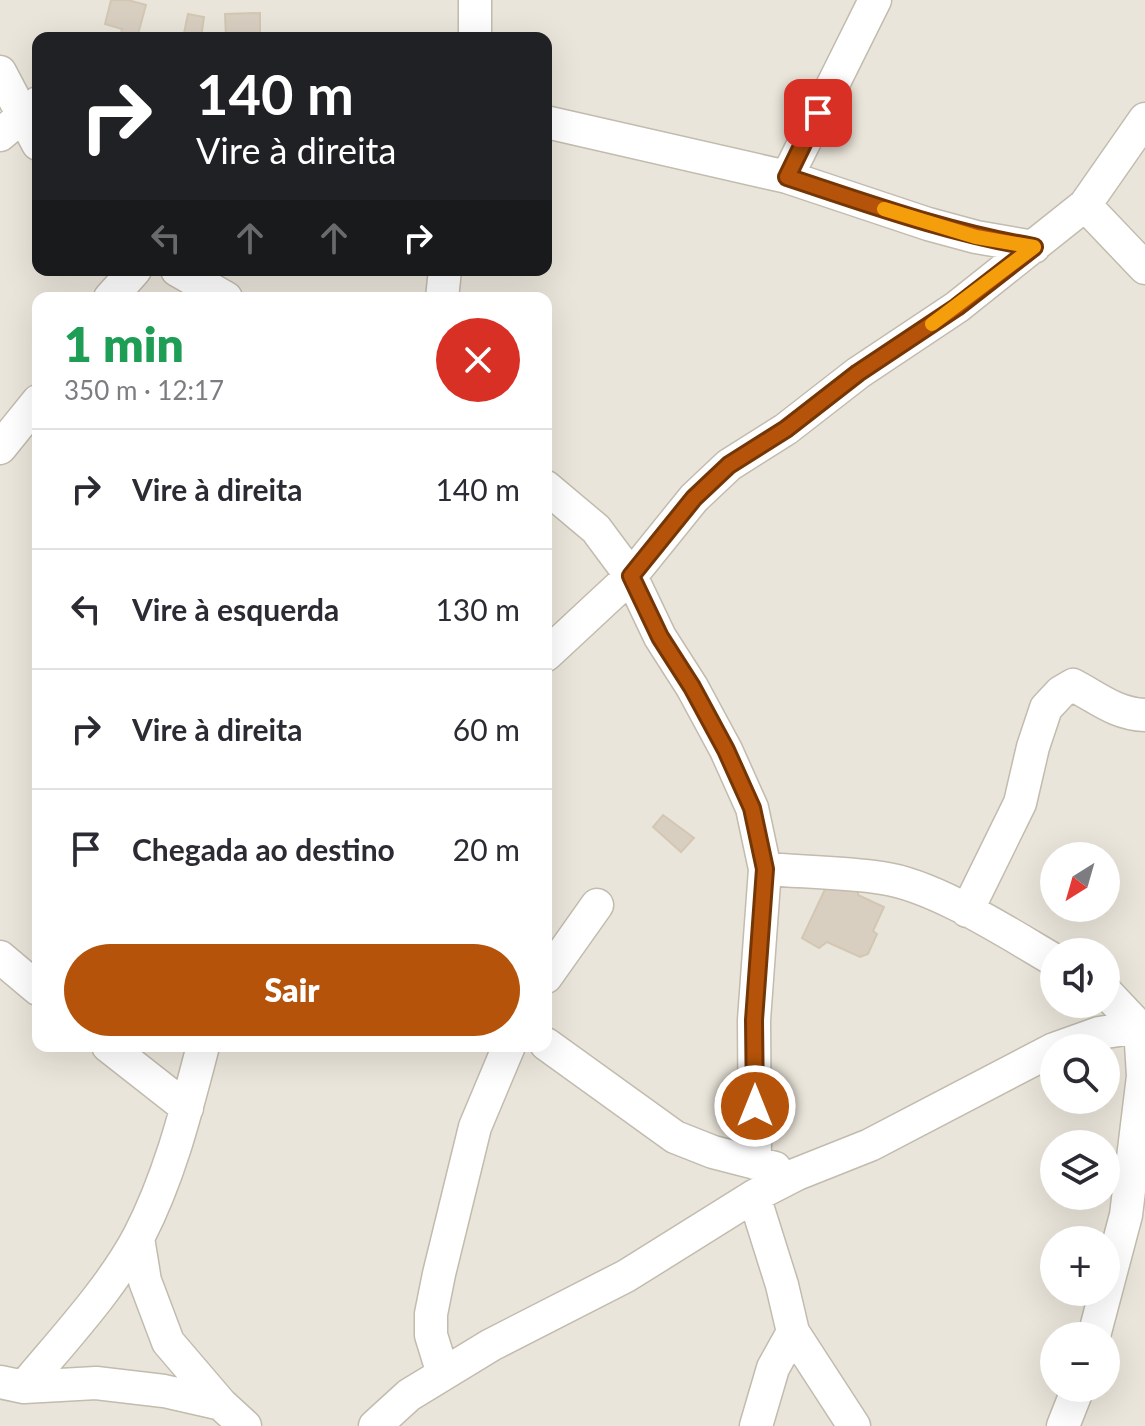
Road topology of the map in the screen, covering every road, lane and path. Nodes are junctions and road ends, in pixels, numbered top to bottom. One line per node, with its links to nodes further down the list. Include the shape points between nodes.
1 (475, 0): 3 (street)
2 (875, 0): 8 (street)
3 (475, 32)
4 (0, 72): 7 (street)
5 (1145, 119): 9 (street)
6 (552, 123): 8 (street)
7 (25, 125)
8 (787, 177): 10 (street, via 928,224)
9 (1085, 205): 10 (street); 11 (street)
10 (1034, 247): 19 (street, via 957,307 729,465 694,498)
11 (1145, 268)
12 (130, 276): 14 (street)
13 (188, 276): 15 (street)
14 (115, 292)
15 (216, 292)
16 (32, 408): 17 (street)
17 (0, 448)
18 (552, 492): 19 (street, via 596,529)
19 (631, 576): 20 (street); 22 (street, via 733,765 752,808)
20 (552, 649)
21 (1145, 715): 24 (street, via 1111,708 1073,685 1046,708 1020,803)
22 (765, 869): 24 (street, via 884,878); 38 (street, via 754,1020)
23 (597, 905): 27 (street)
24 (967, 911): 25 (street)
25 (1040, 952)
26 (0, 957): 28 (street)
27 (552, 969)
28 (32, 984)
29 (1120, 1005): 30 (street)
30 (1143, 1027): 31 (street); 42 (street, via 1143,1076 1126,1215)
31 (1096, 1034)
32 (552, 1048): 38 (street, via 675,1137)
33 (116, 1052): 37 (street)
34 (201, 1052): 37 (street)
35 (506, 1052): 44 (street, via 475,1127 431,1314 431,1335)
36 (1040, 1056): 39 (street, via 870,1145)
37 (187, 1108): 41 (street, via 172,1160)
38 (755, 1163): 39 (street)
39 (797, 1174): 40 (street)
40 (754, 1196): 43 (street); 44 (street, via 626,1276)
41 (138, 1238): 45 (street, via 94,1302); 47 (street, via 145,1281 168,1342)
42 (1098, 1322)
43 (793, 1332): 50 (street, via 773,1368); 51 (street)
44 (443, 1374): 49 (street)
45 (12, 1384): 47 (street, via 96,1383)
46 (1072, 1402): 52 (street)
47 (221, 1404): 48 (street)
48 (245, 1426)
49 (375, 1426)
50 (756, 1426)
51 (854, 1426)
52 (1063, 1426)

